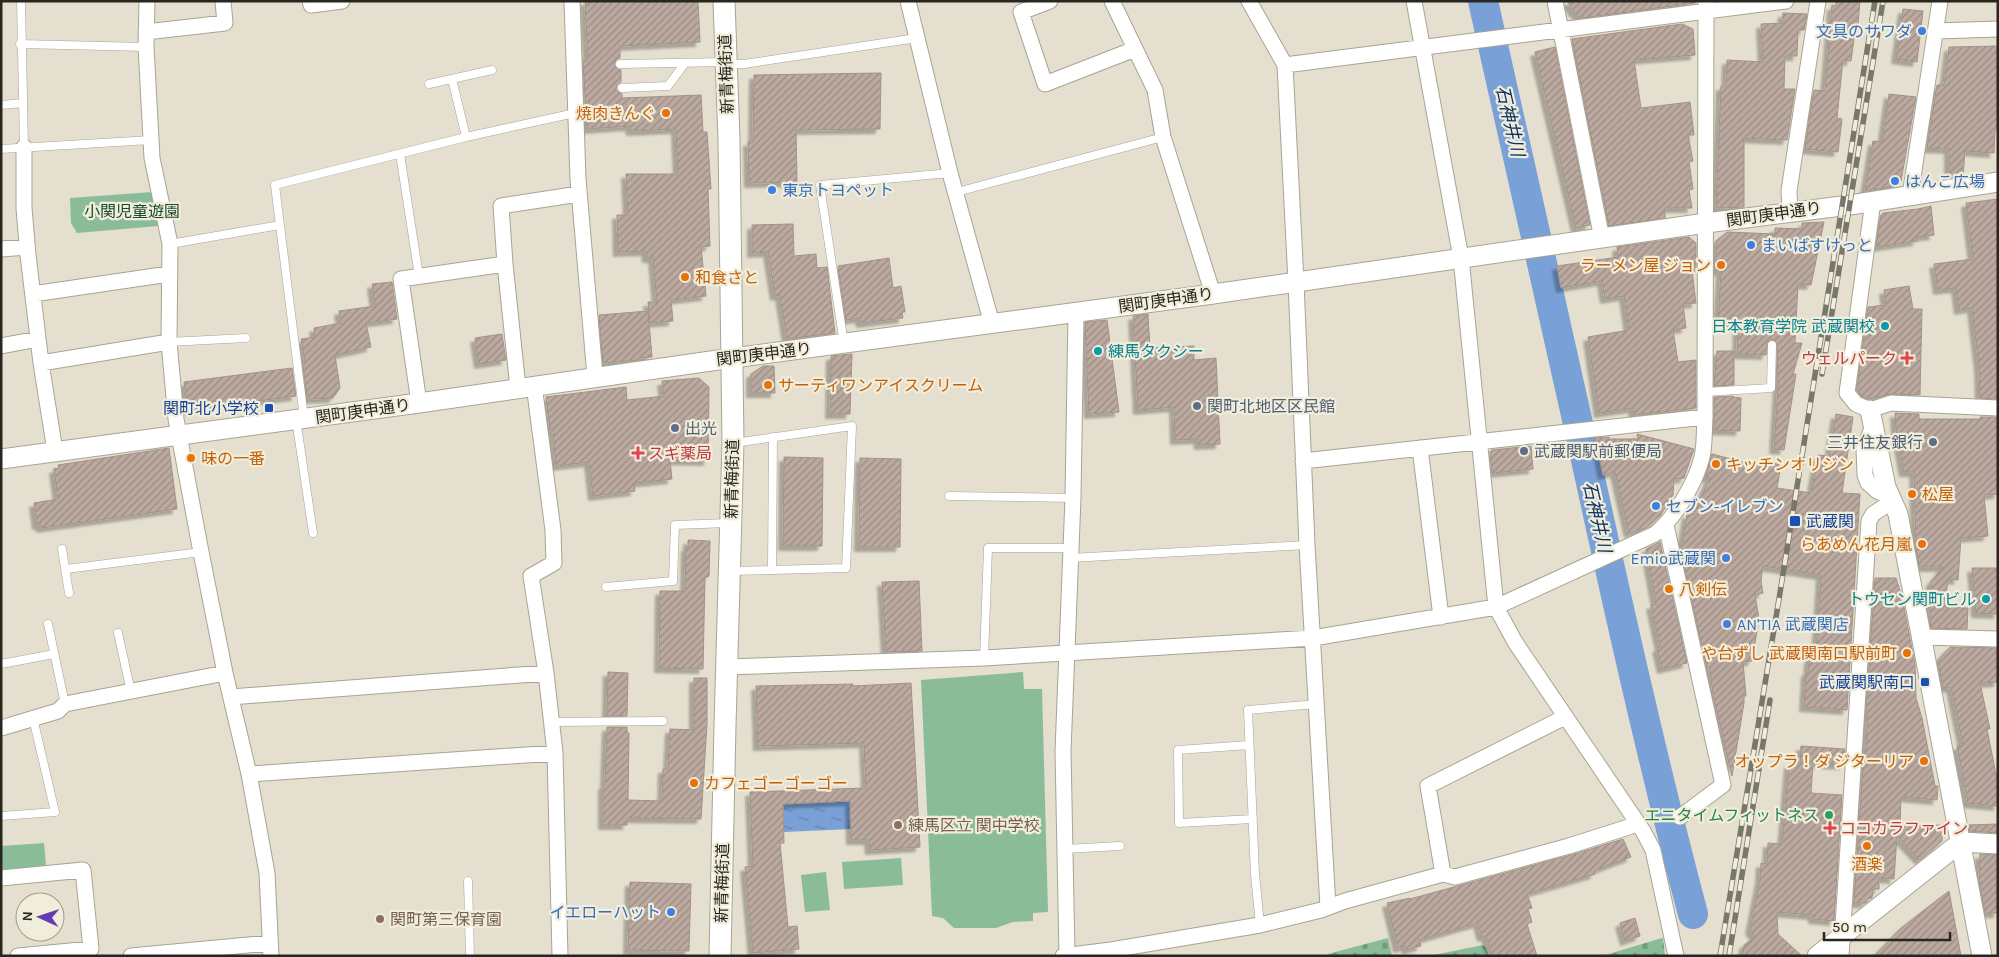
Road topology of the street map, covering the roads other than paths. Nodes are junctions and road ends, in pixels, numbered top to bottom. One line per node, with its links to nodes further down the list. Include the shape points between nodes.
1 (21, 1): 23 (lane)
2 (147, 1): 21 (street)
3 (223, 1): 21 (street, via 226,24)
4 (310, 1): 5 (street, via 311,5)
5 (342, 1)
6 (572, 1): 37 (street)
7 (724, 1): 28 (main road, 新青梅街道)
8 (908, 1): 22 (street)
9 (1050, 1): 26 (street, via 1021,12 1045,84)
10 (1112, 1): 26 (street)
11 (1249, 1): 30 (street)
12 (1414, 1): 24 (street)
13 (1555, 1): 18 (street)
14 (1786, 1): 17 (street)
15 (1818, 1): 50 (street, via 1789,191)
16 (1940, 1): 20 (street)
17 (1706, 6): 18 (street); 51 (street)
18 (1561, 29): 24 (street); 53 (street)
19 (1998, 29): 20 (street)
20 (1936, 31): 48 (street)
21 (146, 32): 25 (street)
22 (917, 38): 28 (lane, via 744,64); 44 (street)
23 (20, 44): 25 (lane); 35 (lane)
24 (1424, 46): 30 (street); 57 (street)
25 (146, 47): 40 (street)
26 (1135, 49): 39 (street, via 1155,90)
27 (685, 63): 28 (lane); 29 (lane); 34 (lane, via 668,86)
28 (726, 63): 72 (main road, 新青梅街道)
29 (620, 64)
30 (1284, 65): 61 (street)
31 (492, 70): 32 (lane)
32 (452, 79): 33 (lane); 38 (lane)
33 (429, 84)
34 (622, 88)
35 (23, 103): 36 (lane); 41 (lane)
36 (1, 105)
37 (575, 113): 38 (lane); 47 (street)
38 (466, 137): 43 (lane)
39 (1163, 137): 46 (lane); 63 (street)
40 (151, 140): 41 (lane); 54 (street)
41 (24, 147): 42 (lane); 55 (street)
42 (1, 149)
43 (400, 154): 52 (lane, via 275,185); 60 (lane)
44 (950, 173): 46 (street); 69 (lane, via 820,185)
45 (1998, 182): 48 (street, 関町庚申通り)
46 (957, 192): 65 (street)
47 (579, 194): 58 (street, via 500,206); 74 (street)
48 (1910, 196): 49 (street, 関町庚申通り)
49 (1873, 201): 50 (street, 関町庚申通り); 80 (street, via 1847,393)
50 (1790, 212): 51 (street, 関町庚申通り)
51 (1706, 223): 53 (street, 関町庚申通り); 76 (street)
52 (280, 225): 54 (lane); 81 (lane)
53 (1602, 238): 57 (street, 関町庚申通り)
54 (170, 244): 59 (street)
55 (27, 247): 56 (street); 62 (street)
56 (1, 249)
57 (1461, 258): 61 (street, 関町庚申通り); 84 (street)
58 (505, 264): 60 (street); 75 (street)
59 (169, 274): 62 (street); 68 (street)
60 (419, 276): 77 (street, via 401,279)
61 (1296, 282): 63 (street, 関町庚申通り); 89 (street)
62 (33, 294): 67 (street)
63 (1213, 294): 64 (street, 関町庚申通り)
64 (1076, 312): 65 (street, 関町庚申通り); 91 (street)
65 (992, 324): 69 (street, 関町庚申通り)
66 (246, 338): 68 (lane)
67 (38, 339): 71 (street); 73 (street)
68 (169, 342): 73 (street); 82 (street)
69 (844, 344): 72 (street, 関町庚申通り)
70 (1772, 345): 76 (lane, via 1771,388)
71 (1, 346)
72 (733, 358): 74 (street, 関町庚申通り); 85 (main road, 新青梅街道)
73 (41, 362): 87 (street)
74 (595, 376): 75 (street, 関町庚申通り)
75 (526, 386): 77 (street, 関町庚申通り); 118 (street, via 552,530 554,563 531,576)
76 (1705, 392): 79 (street)
77 (419, 403): 81 (street, 関町庚申通り)
78 (1998, 408): 80 (street, via 1891,404)
79 (1705, 417): 84 (street); 94 (street, via 1702,456 1695,477)
80 (1872, 418): 92 (street)
81 (300, 419): 82 (street, 関町庚申通り); 95 (lane)
82 (179, 434): 87 (street, 関町庚申通り); 98 (street)
83 (773, 437): 85 (lane); 101 (lane); 101 (lane, via 852,426 846,568)
84 (1480, 442): 86 (street); 105 (street)
85 (733, 443): 93 (main road, 新青梅街道)
86 (1420, 448): 89 (street); 106 (street)
87 (55, 451): 88 (street, 関町庚申通り)
88 (1, 459)
89 (1303, 461): 96 (street)
90 (949, 496): 91 (lane)
91 (1073, 498): 99 (street)
92 (1890, 499): 110 (street, via 1898,514); 144 (street, via 1869,521)
93 (731, 523): 102 (main road, 新青梅街道); 103 (lane, via 675,525 673,581)
94 (1666, 524): 105 (street, via 1655,534); 132 (street, via 1723,785)
95 (313, 533)
96 (1307, 545): 99 (lane); 109 (street)
97 (62, 549): 100 (lane)
98 (201, 552): 100 (lane); 117 (street)
99 (1070, 553): 112 (street); 114 (lane, via 988,548)
100 (66, 570): 104 (lane)
101 (772, 570): 102 (lane)
102 (730, 571): 116 (main road, 新青梅街道)
103 (606, 587)
104 (69, 593)
105 (1496, 607): 106 (street); 123 (street, via 1514,642)
106 (1441, 617): 109 (street)
107 (48, 624): 113 (lane)
108 (118, 633): 119 (lane)
109 (1313, 638): 112 (street); 122 (street)
110 (1922, 638): 111 (street); 135 (street)
111 (1998, 640)
112 (1068, 653): 114 (street); 138 (street, via 1063,751)
113 (54, 654): 115 (lane); 121 (lane)
114 (984, 658): 116 (street)
115 (1, 664)
116 (726, 667): 153 (main road, 新青梅街道)
117 (225, 673): 119 (street); 120 (street)
118 (546, 673): 120 (street); 126 (street)
119 (131, 692): 121 (street)
120 (231, 696): 130 (street)
121 (65, 704): 124 (street, via 58,711)
122 (1317, 704): 128 (lane, via 1248,710); 142 (street)
123 (1565, 717): 134 (street); 139 (street, via 1428,786)
124 (33, 718): 127 (street); 131 (lane, via 55,812)
125 (663, 720): 126 (lane)
126 (553, 722): 129 (street)
127 (1, 728)
128 (1249, 745): 133 (lane); 133 (lane, via 1178,750 1179,823)
129 (556, 753): 130 (street); 152 (street)
130 (249, 774): 145 (street, via 267,873)
131 (1, 816)
132 (1680, 817)
133 (1253, 819): 143 (lane)
134 (1638, 824): 139 (street, via 1454,877); 155 (street, via 1653,850)
135 (1961, 842): 136 (street); 144 (street); 157 (street)
136 (1998, 844)
137 (1120, 846): 138 (lane)
138 (1065, 849): 148 (street)
139 (1443, 874): 142 (street)
140 (1, 878): 146 (street, via 83,870)
141 (468, 881): 151 (lane)
142 (1328, 907): 143 (street)
143 (1260, 925): 147 (street)
144 (1841, 946): 156 (street)
145 (270, 949): 150 (street)
146 (95, 952): 149 (street)
147 (1112, 953): 148 (street)
148 (1067, 955): 154 (street)
149 (18, 956)
150 (131, 956)
151 (470, 956)
152 (560, 956)
153 (720, 956)
154 (1063, 956)
155 (1676, 956)
156 (1817, 956)
157 (1982, 956)

